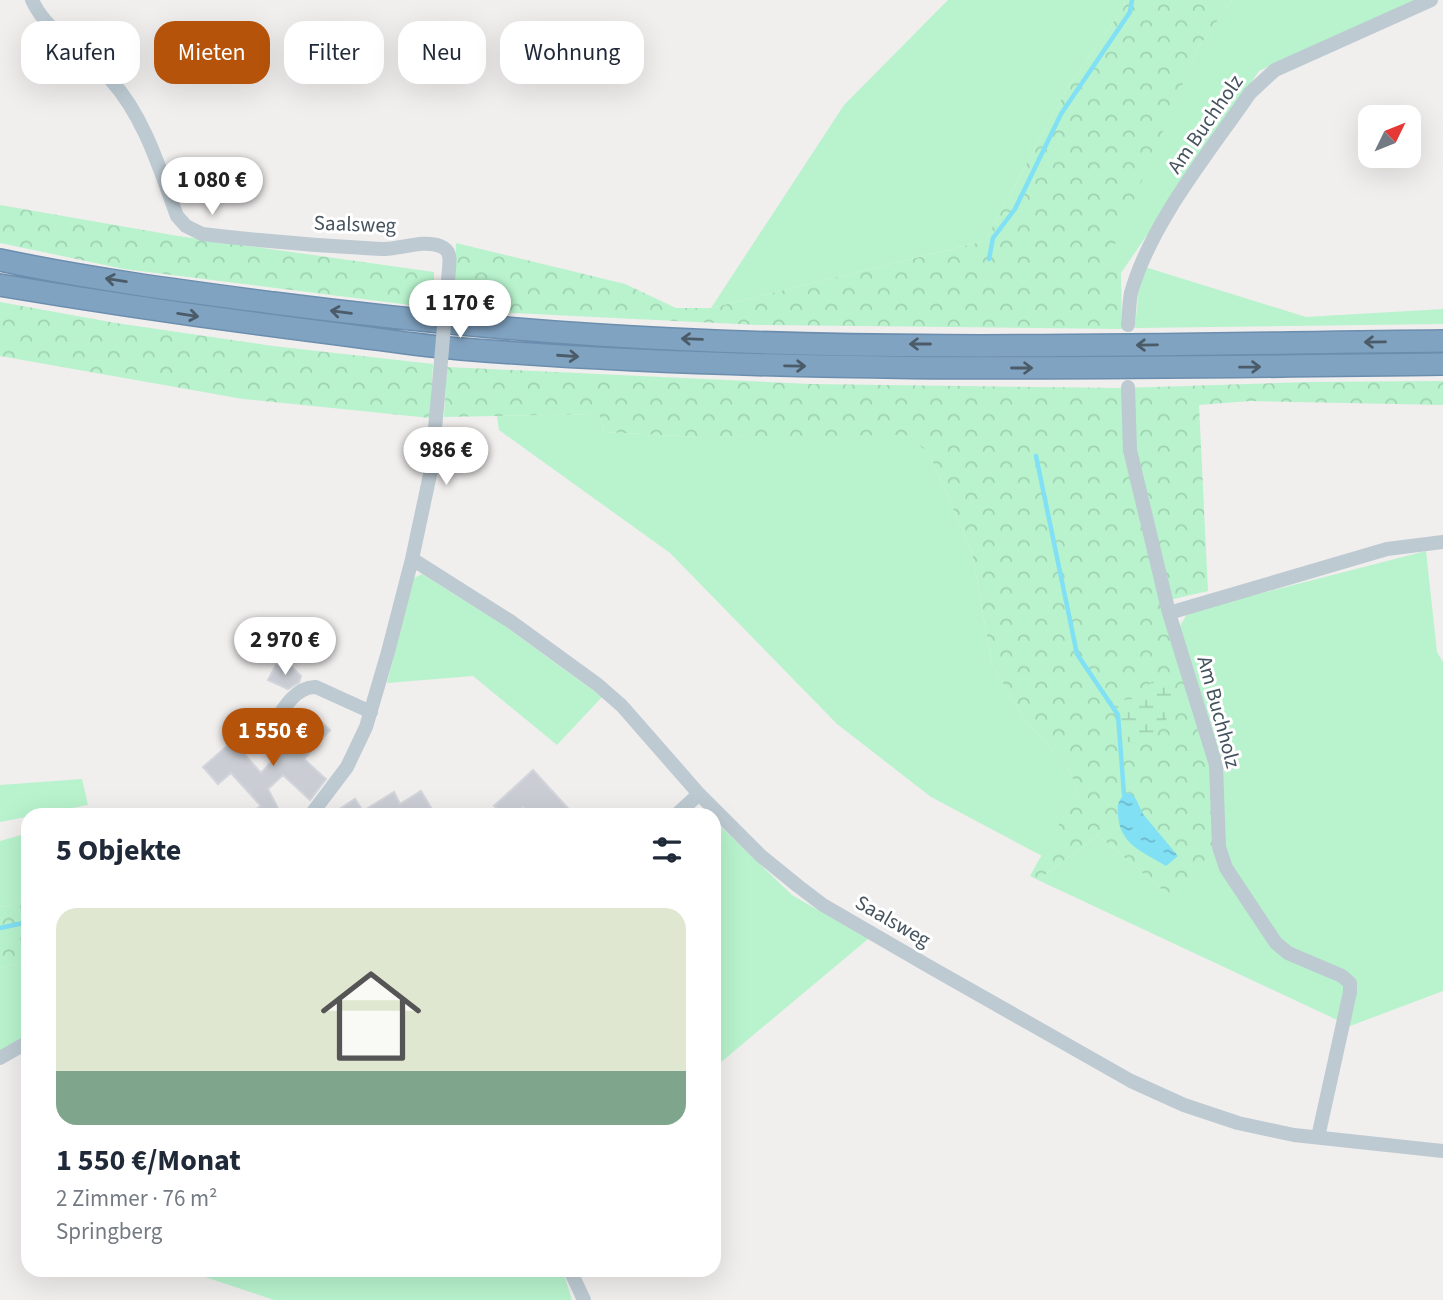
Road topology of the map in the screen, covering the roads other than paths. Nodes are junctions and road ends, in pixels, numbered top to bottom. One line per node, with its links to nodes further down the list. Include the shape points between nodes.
1 (32, 0): 10 (street, Saalsweg, bridge, via 49,25 96,65 130,106 149,140 177,216 186,226 202,234 385,249 430,244 448,251 431,470)
2 (1431, 0): 5 (street, Am Buchholz, via 1262,79 1156,231 1130,296)
3 (0, 260): 6 (highway, one-way to 3, via 972,344 602,335 327,310)
4 (0, 285): 7 (highway, one-way to 7, via 215,319 457,349 600,359 887,368)
5 (1128, 325)
6 (1443, 341)
7 (1443, 364)
8 (1128, 387): 11 (street, Am Buchholz, via 1130,450)
9 (1443, 542): 11 (street, via 1388,549)
10 (411, 562): 12 (street); 14 (street, Saalsweg, via 510,621 598,685)
11 (1169, 612): 21 (street, Am Buchholz, via 1216,765 1219,847 1227,868 1276,943 1288,954 1349,983)
12 (371, 712): 13 (street, via 310,686 289,701); 15 (street, via 347,767)
13 (271, 727)
14 (699, 794): 16 (street); 17 (street, Saalsweg)
15 (316, 808)
16 (684, 808)
17 (713, 808)
18 (721, 816): 21 (street, Saalsweg, via 761,856 823,905 1130,1081 1238,1123)
19 (21, 1046): 20 (street)
20 (0, 1058)
21 (1318, 1137): 22 (street, Saalsweg)
22 (1443, 1151)
23 (573, 1277): 24 (street)
24 (584, 1300)

